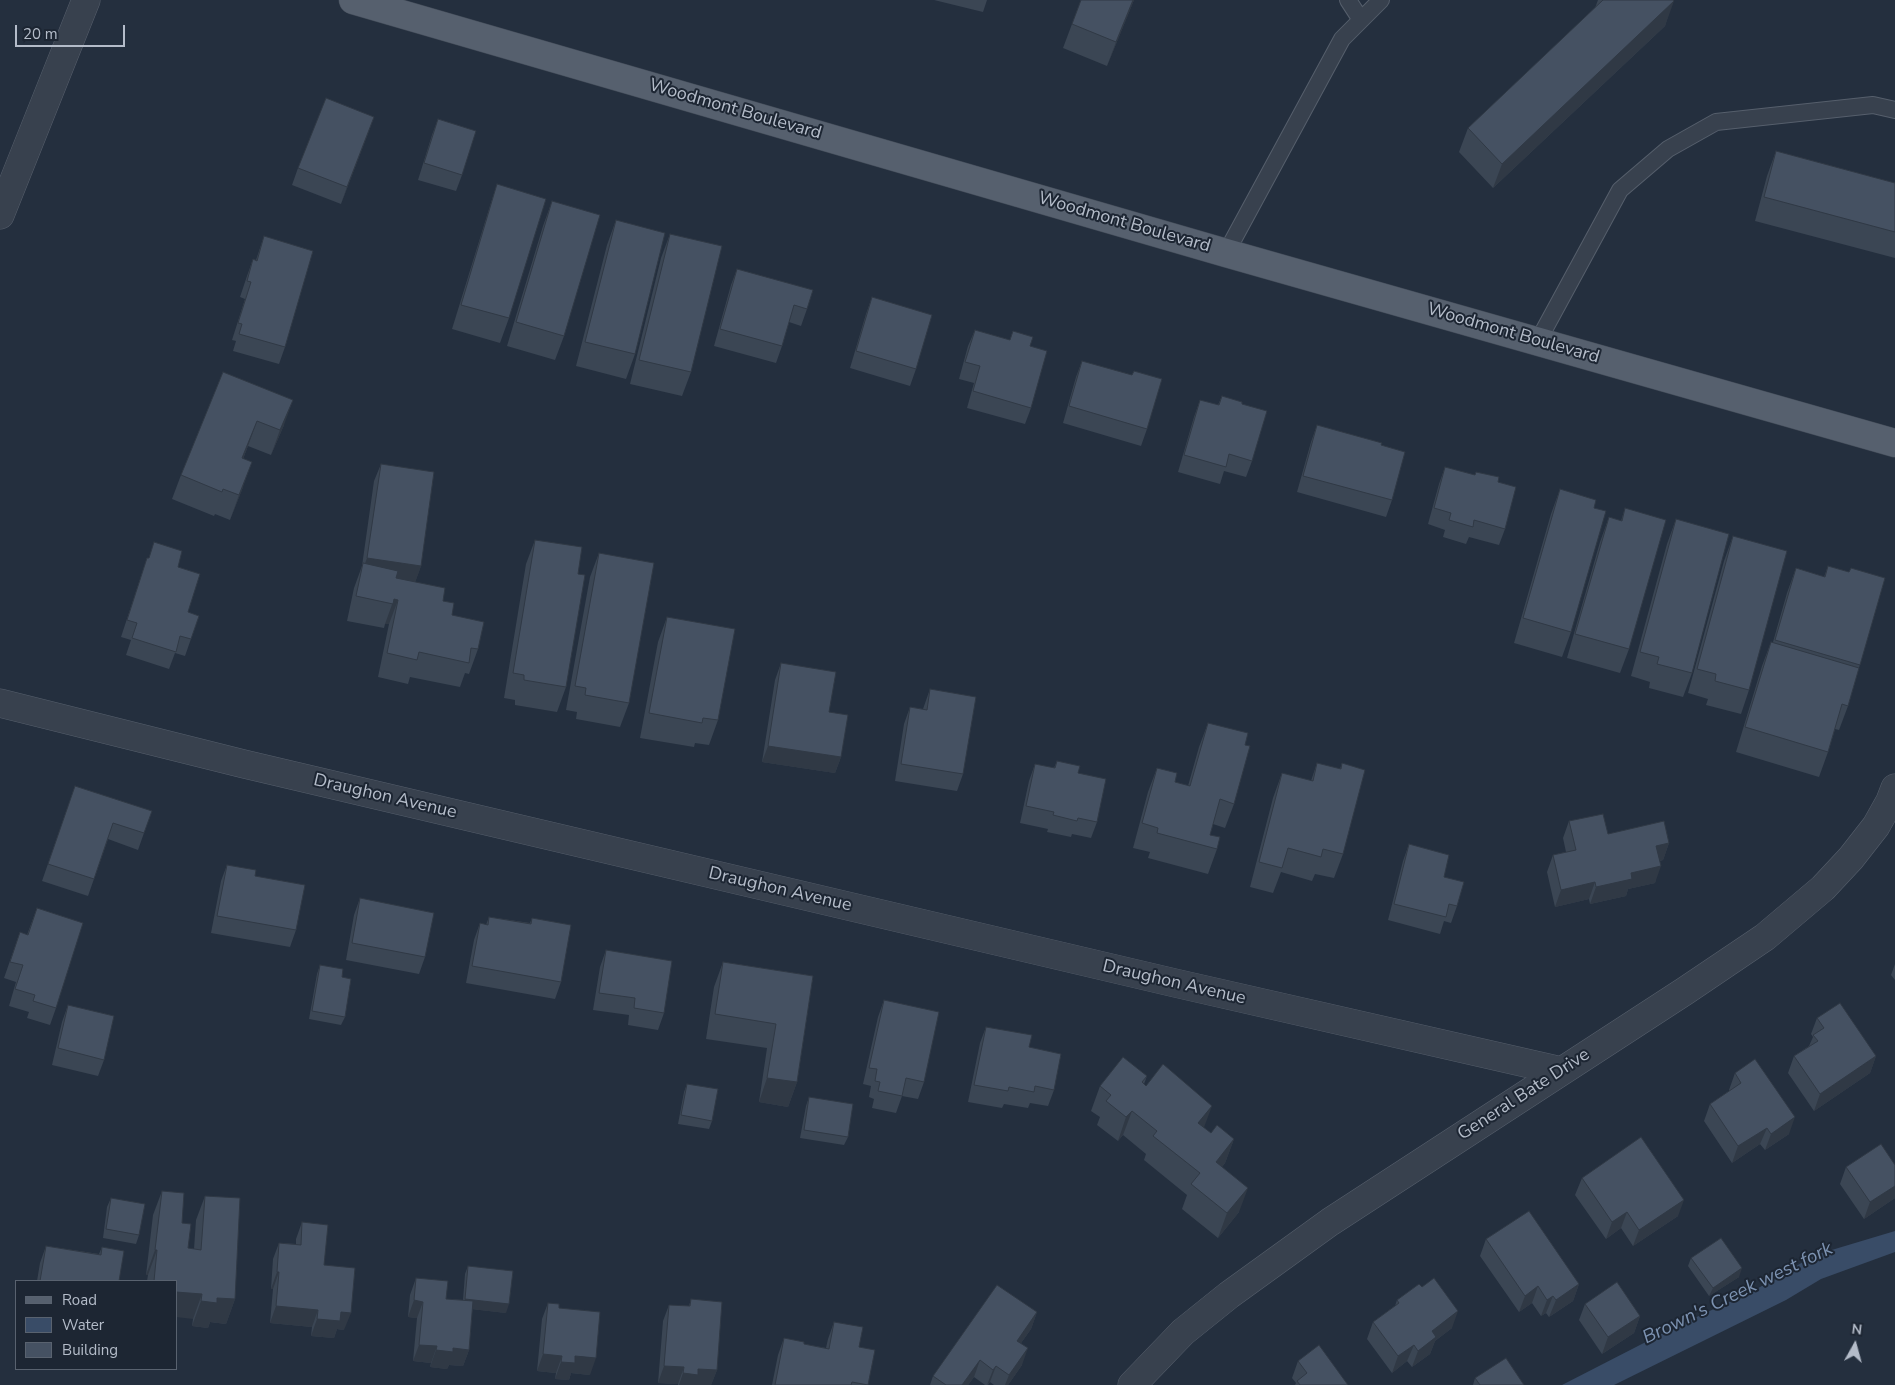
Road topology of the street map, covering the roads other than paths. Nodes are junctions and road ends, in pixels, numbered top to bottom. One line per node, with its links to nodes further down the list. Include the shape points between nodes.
1 (86, 0): 7 (street)
2 (353, 0): 8 (main road, Woodmont Boulevard)
3 (1348, 0): 5 (lane)
4 (1381, 0): 5 (lane)
5 (1361, 20): 8 (lane, via 1342,39)
6 (1895, 110): 9 (lane, via 1873,106 1716,122 1668,149 1620,190)
7 (0, 215)
8 (1226, 253): 9 (main road, Woodmont Boulevard)
9 (1538, 341): 10 (main road, Woodmont Boulevard)
10 (1895, 443)
11 (0, 703): 13 (street, Draughon Avenue, via 244,764)
12 (1895, 788): 13 (street, General Bate Drive, via 1876,826 1852,858 1798,910 1685,991)
13 (1561, 1071): 14 (street, General Bate Drive, via 1330,1222 1229,1295 1183,1332)
14 (1132, 1385)

